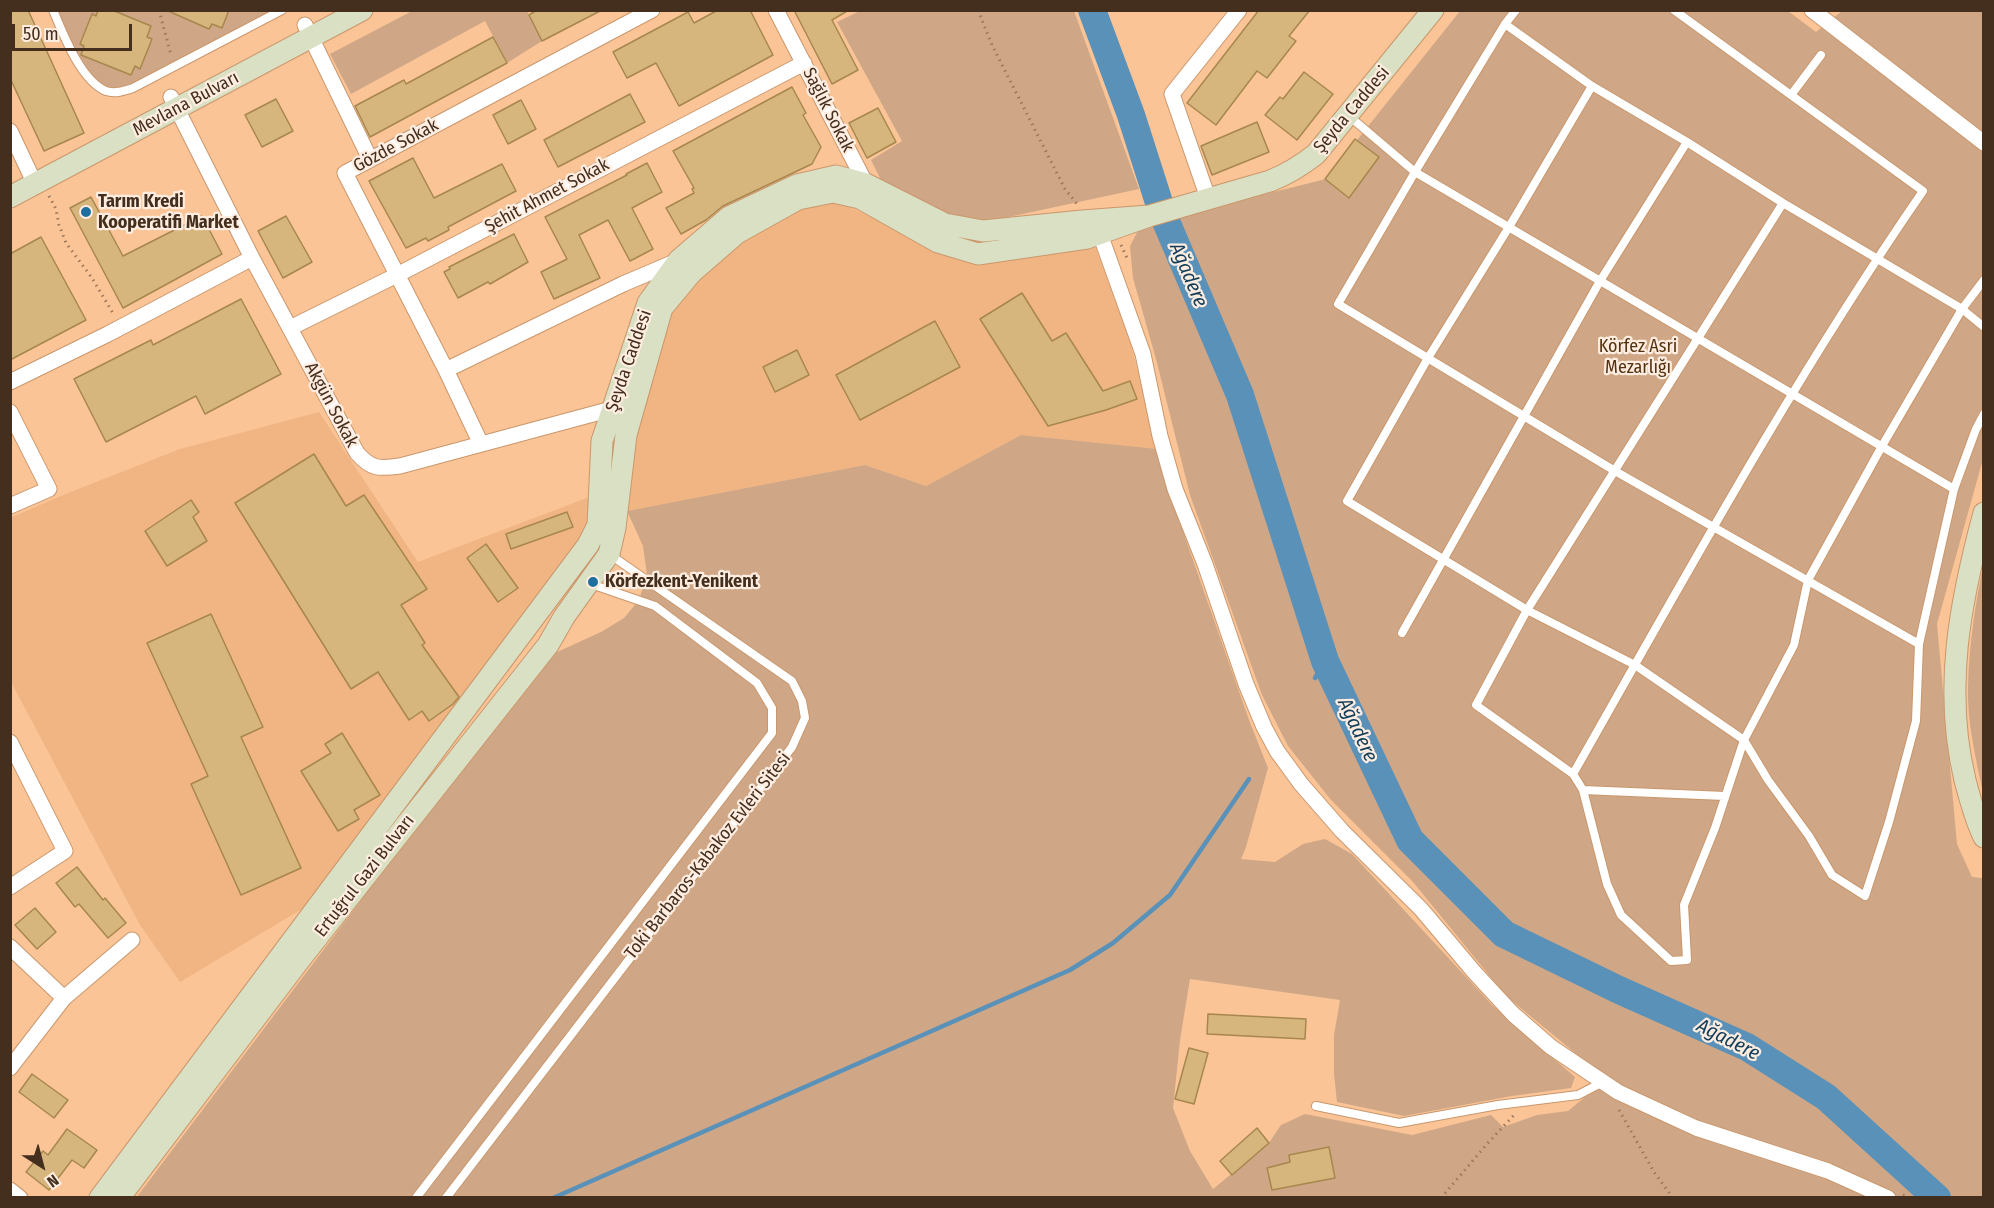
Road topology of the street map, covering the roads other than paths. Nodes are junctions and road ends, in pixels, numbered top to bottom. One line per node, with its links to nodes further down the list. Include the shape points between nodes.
1 (53, 10): 12 (lane, via 87,75 108,92 133,88)
2 (282, 10): 12 (lane)
3 (333, 10): 14 (main road, Mevlana Bulvarı)
4 (362, 10): 14 (main road, Mevlana Bulvarı)
5 (651, 10): 24 (street, Gözde Sokak)
6 (776, 10): 16 (street, Sağlık Sokak)
7 (1239, 10): 30 (street, via 1172,94)
8 (1433, 10): 20 (main road, Şeyda Caddesi)
9 (1516, 10): 13 (lane)
10 (1674, 10): 18 (lane)
11 (1812, 10): 23 (street)
12 (272, 13)
13 (1505, 24): 17 (lane); 25 (lane)
14 (308, 31): 19 (main road, Mevlana Bulvarı); 24 (street)
15 (1821, 55): 18 (lane)
16 (804, 63): 28 (street, Sağlık Sokak); 38 (street, Şehit Ahmet Sokak)
17 (1592, 86): 22 (lane); 34 (lane)
18 (1791, 95): 36 (lane, via 1923,191)
19 (174, 103): 26 (main road, Mevlana Bulvarı); 35 (street, Akgün Sokak)
20 (1349, 116): 25 (lane); 30 (main road, Şeyda Caddesi, via 1316,154 1294,170)
21 (10, 131): 26 (street)
22 (1688, 142): 31 (lane); 40 (lane)
23 (1983, 143)
24 (370, 159): 38 (street, Gözde Sokak, via 345,173)
25 (1414, 172): 34 (lane); 45 (lane, via 1338,304)
26 (33, 178): 27 (main road, Mevlana Bulvarı); 29 (main road, Mevlana Bulvarı)
27 (10, 182)
28 (866, 184): 32 (street, Sağlık Sokak); 33 (main road, Şeyda Caddesi, via 945,224 983,231); 37 (main road, Şeyda Caddesi, via 836,176 797,185 729,217)
29 (10, 197)
30 (1208, 198): 33 (main road, Şeyda Caddesi, via 1149,216)
31 (1783, 203): 36 (lane); 44 (lane)
32 (879, 210): 33 (main road, Şeyda Caddesi, via 938,242 978,254 1087,238); 37 (main road, Şeyda Caddesi, via 860,198 833,192 798,199)
33 (1096, 226): 81 (street, via 1143,354 1175,489 1246,684 1277,751 1342,831 1421,909 1513,1014 1551,1047)
34 (1509, 227): 40 (lane); 45 (lane)
35 (252, 258): 43 (street, Akgün Sokak); 47 (street)
36 (1877, 258): 41 (lane); 48 (lane)
37 (686, 266): 46 (street, via 623,284); 49 (main road, Şeyda Caddesi, via 662,308); 50 (main road, Şeyda Caddesi, via 648,303)
38 (397, 275): 43 (street, Şehit Ahmet Sokak); 46 (street, Gözde Sokak)
39 (1983, 280): 41 (lane)
40 (1600, 281): 44 (lane); 53 (lane)
41 (1962, 309): 42 (lane); 55 (lane)
42 (1983, 327)
43 (290, 328): 54 (street, Akgün Sokak, via 365,463 373,467 399,466)
44 (1698, 338): 48 (lane); 56 (lane)
45 (1428, 358): 53 (lane); 62 (lane, via 1347,501)
46 (446, 370): 54 (street, Gözde Sokak)
47 (10, 382)
48 (1792, 394): 55 (lane); 60 (lane)
49 (636, 401): 50 (street, Akgün Sokak); 61 (main road, Şeyda Caddesi, via 626,435)
50 (613, 409): 54 (street, Akgün Sokak); 63 (main road, Şeyda Caddesi, via 602,441 598,525)
51 (10, 412): 58 (street, via 49,489)
52 (1983, 414): 57 (lane)
53 (1523, 415): 56 (lane); 62 (lane)
54 (481, 444)
55 (1881, 446): 57 (lane); 64 (lane)
56 (1615, 471): 60 (lane); 66 (lane)
57 (1954, 489): 68 (lane)
58 (10, 506)
59 (1983, 513): 75 (main road, via 1961,608 1954,676 1961,763)
60 (1714, 527): 64 (lane); 69 (lane)
61 (609, 554): 65 (main road, Ertuğrul Gazi Bulvarı); 89 (lane, Toki Barbaros-Kabakoz Evleri Sitesi, via 792,681 805,718 792,747)
62 (1444, 560): 66 (lane); 67 (lane)
63 (568, 571): 86 (main road, Ertuğrul Gazi Bulvarı)
64 (1808, 580): 68 (lane); 70 (lane, via 1794,645)
65 (589, 583): 87 (main road, Ertuğrul Gazi Bulvarı, via 548,645); 88 (lane, Toki Barbaros-Kabakoz Evleri Sitesi, via 655,606 757,683 772,708 772,733)
66 (1527, 610): 69 (lane); 72 (lane, via 1476,705)
67 (1401, 633)
68 (1919, 644): 70 (lane, via 1916,722 1865,896 1832,875)
69 (1635, 665): 70 (lane); 72 (lane)
70 (1744, 740): 74 (lane)
71 (10, 742): 76 (street, via 65,851)
72 (1573, 774): 73 (lane)
73 (1583, 790): 74 (lane); 74 (lane, via 1607,884 1621,915 1671,961 1687,960 1684,905)
74 (1725, 796)
75 (1983, 837)
76 (10, 887)
77 (132, 940): 79 (street)
78 (10, 947): 79 (street)
79 (64, 998): 80 (street)
80 (10, 1068)
81 (1604, 1082): 82 (lane, via 1578,1095 1399,1122); 84 (street, via 1696,1128)
82 (1316, 1106)
83 (10, 1190): 85 (street)
84 (1894, 1195)
85 (20, 1197)
86 (100, 1197)
87 (119, 1197)
88 (416, 1197)
89 (446, 1197)

